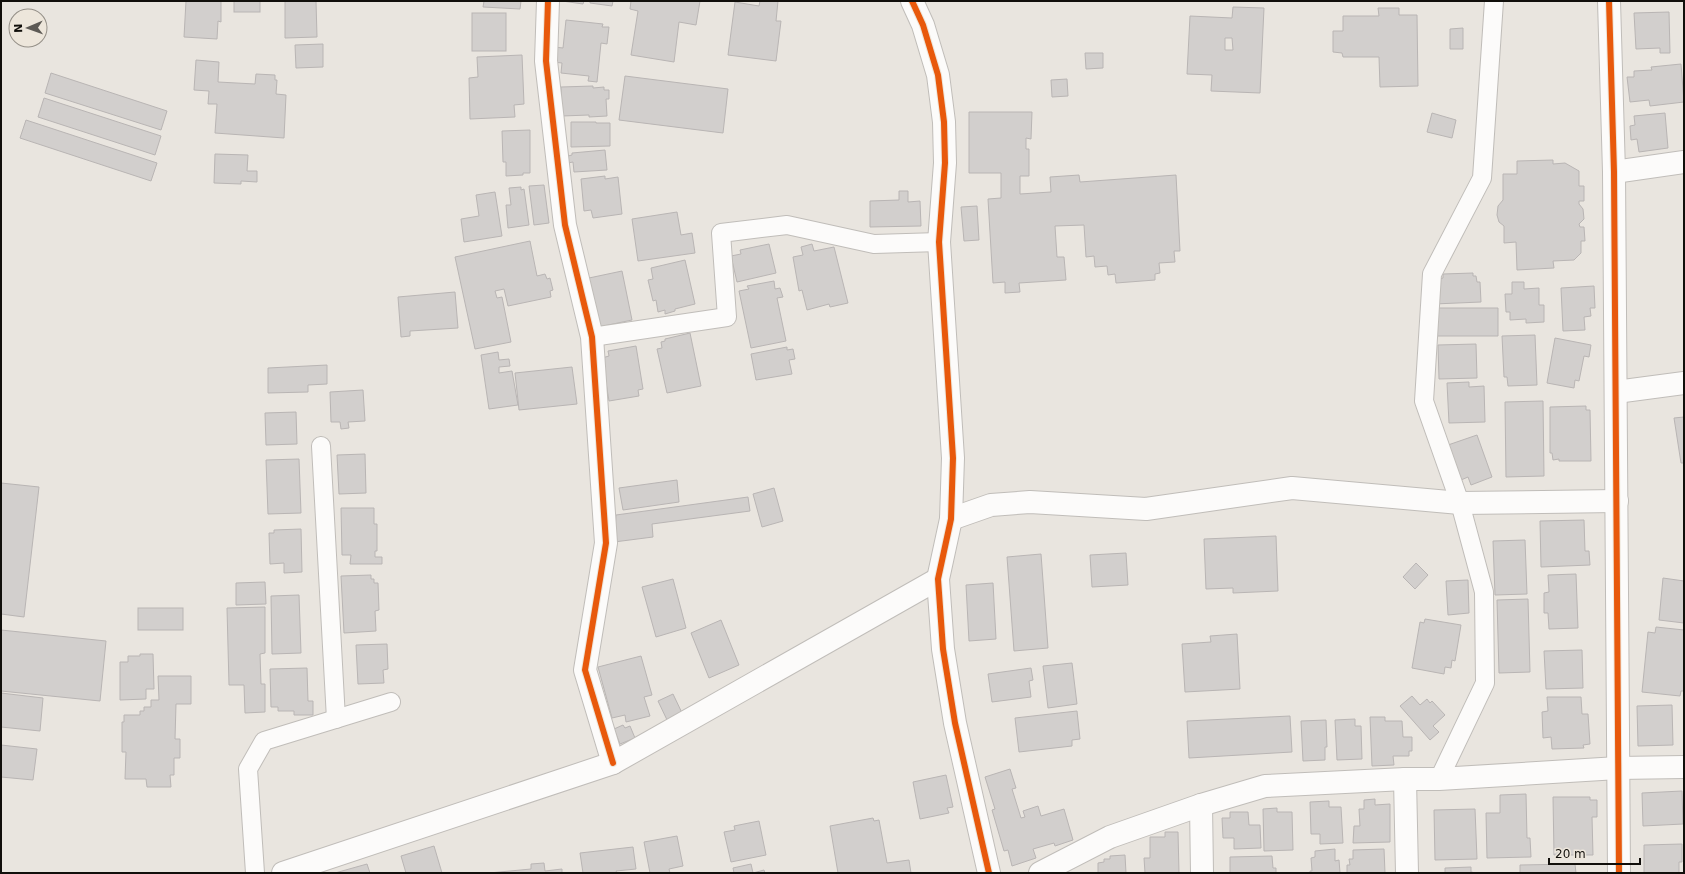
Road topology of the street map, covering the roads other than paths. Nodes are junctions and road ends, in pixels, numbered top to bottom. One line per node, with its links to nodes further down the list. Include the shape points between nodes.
1 (548, 1): 8 (street, via 546,61 566,225)
2 (912, 1): 7 (street, via 923,25 938,75 944,122 945,164)
3 (1494, 1): 13 (lane, via 1482,178 1432,274 1424,401)
4 (1609, 1): 6 (street)
5 (1684, 162): 6 (street)
6 (1614, 172): 10 (street)
7 (939, 242): 8 (lane, via 874,244 787,225 721,233 727,317); 14 (street, via 954,458)
8 (592, 337): 18 (street, via 606,543 585,670)
9 (1684, 383): 10 (street)
10 (1616, 392): 12 (street)
11 (321, 446): 17 (lane)
12 (1618, 501): 13 (street); 20 (street)
13 (1460, 503): 14 (street, via 1292,488 1146,509 1030,502 991,505); 22 (lane, via 1484,592 1484,683)
14 (951, 519): 15 (street)
15 (938, 579): 18 (street); 26 (street, via 943,649 955,723)
16 (391, 702): 17 (lane)
17 (336, 719): 24 (lane, via 264,741 248,769)
18 (613, 763): 25 (street)
19 (1684, 767): 20 (street)
20 (1618, 768): 22 (street); 30 (street)
21 (1405, 779): 22 (street); 23 (street, via 1265,786); 29 (street)
22 (1439, 779)
23 (1201, 805): 27 (street, via 1110,837); 28 (street)
24 (255, 873)
25 (283, 873)
26 (989, 873)
27 (1040, 873)
28 (1202, 873)
29 (1407, 873)
30 (1619, 873)

